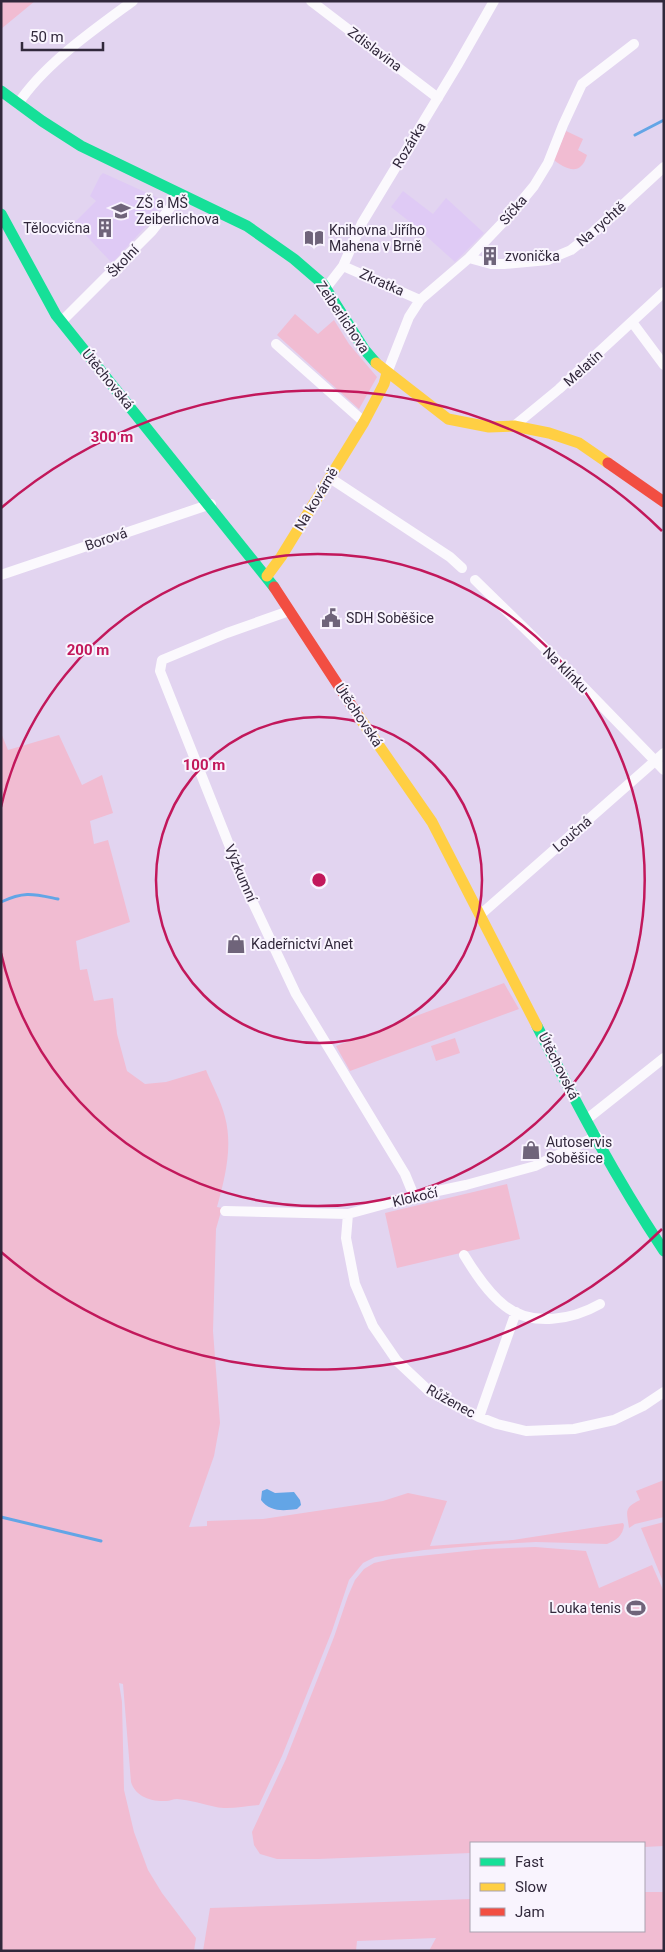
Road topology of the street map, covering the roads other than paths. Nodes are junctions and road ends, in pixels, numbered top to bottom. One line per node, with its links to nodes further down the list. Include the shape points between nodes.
1 (133, 1): 7 (street, via 53,64)
2 (312, 1): 6 (street, Zdislavina)
3 (494, 1): 6 (street, Rozárka)
4 (634, 44): 11 (street, Síčka, via 582,84 534,186)
5 (1, 91): 7 (street, Zeiberlichova)
6 (438, 98): 12 (street, Rozárka, via 362,223)
7 (18, 104): 9 (street, Zeiberlichova, via 81,146)
8 (664, 167): 11 (street, Na rychtě, via 586,239 560,256 504,264)
9 (180, 194): 13 (street, Zeiberlichova, via 246,226 311,272); 18 (street, Školní, via 152,231)
10 (1, 214): 18 (street, Útěchovská)
11 (469, 258): 15 (street, Síčka)
12 (343, 266): 13 (street, Rozárka); 15 (street, Zkratka)
13 (326, 288): 22 (street, Zeiberlichova, via 364,349)
14 (664, 292): 17 (street, Melatín)
15 (420, 300): 22 (street, Síčka, via 409,317)
16 (664, 303): 17 (street)
17 (648, 306): 19 (street, Melatín)
18 (61, 322): 27 (street, Útěchovská)
19 (632, 322): 21 (street); 24 (street, Melatín)
20 (276, 344): 23 (street)
21 (664, 365)
22 (387, 373): 23 (street, Na kovárně); 24 (street, Zeiberlichova, via 448,419 489,427)
23 (364, 422): 25 (street, Na kovárně)
24 (514, 426): 26 (street, Zeiberlichova, via 579,443)
25 (330, 478): 28 (street); 30 (street, Na kovárně)
26 (664, 502)
27 (211, 504): 29 (street, Borová); 30 (street, Útěchovská)
28 (462, 568)
29 (1, 575)
30 (267, 576): 32 (street, Útěchovská)
31 (475, 580): 34 (street, Na klínku)
32 (290, 611): 36 (street, Útěchovská, via 432,822); 40 (street, Výzkumní, via 162,660 160,671 247,890 296,994 405,1174)
33 (664, 754): 34 (street, Loučná)
34 (656, 761): 35 (street, Na klínku); 36 (street, Loučná)
35 (664, 770)
36 (480, 915): 38 (street, Útěchovská)
37 (664, 1058): 38 (street)
38 (587, 1119): 39 (street, Útěchovská)
39 (597, 1136): 40 (street, Klokočí, via 535,1166); 43 (street, Útěchovská, via 636,1208)
40 (414, 1196): 42 (street, Klokočí)
41 (225, 1211): 42 (street, Klokočí)
42 (348, 1214): 48 (street, Růženec, via 346,1238 355,1284 373,1326 397,1361 430,1392)
43 (664, 1251)
44 (464, 1255): 46 (street, via 488,1289)
45 (600, 1304): 46 (street, via 557,1319)
46 (516, 1312): 48 (street)
47 (664, 1392): 48 (street, Růženec, via 614,1420 574,1428 526,1431)
48 (479, 1417)

